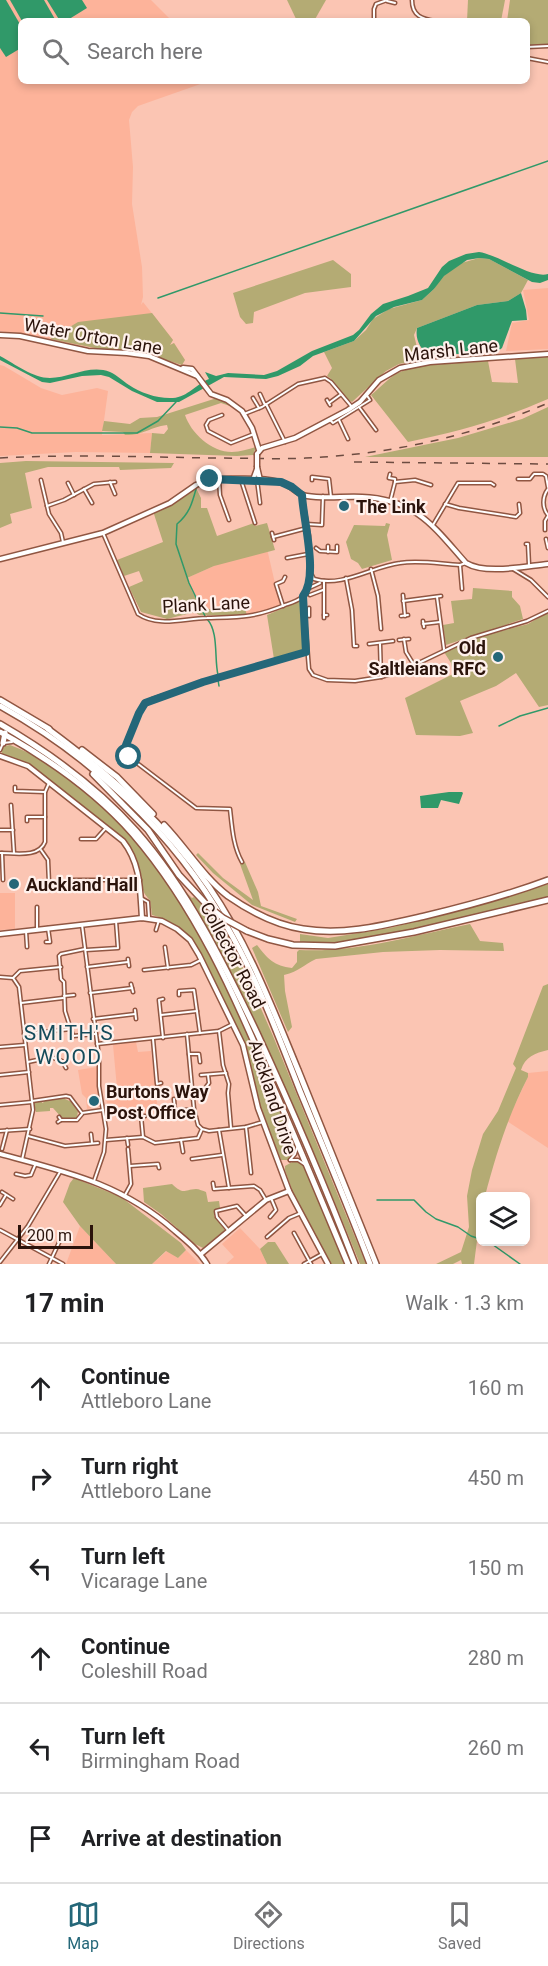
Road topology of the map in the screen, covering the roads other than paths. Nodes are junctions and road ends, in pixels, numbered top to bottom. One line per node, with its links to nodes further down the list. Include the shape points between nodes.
1 (412, 0): 5 (street, via 415,14)
2 (387, 1): 3 (street); 4 (street, via 376,4)
3 (395, 3)
4 (374, 18)
5 (422, 18)
6 (548, 46): 7 (street)
7 (530, 47)
8 (530, 59): 9 (street)
9 (548, 62)
10 (0, 335): 22 (street, Water Orton Lane, via 162,360 198,377 212,395)
11 (548, 354): 14 (street, Marsh Lane, via 409,365 385,375)
12 (260, 394): 17 (street)
13 (340, 394): 16 (street); 17 (street, via 330,380 322,378 298,384); 20 (street)
14 (366, 394): 18 (street, Marsh Lane, via 370,400); 20 (street, Marsh Lane)
15 (253, 398): 19 (street)
16 (328, 403)
17 (265, 404): 19 (street); 28 (street)
18 (359, 407): 24 (street, Marsh Lane); 25 (street)
19 (259, 408): 22 (street)
20 (352, 408): 23 (street, Marsh Lane)
21 (222, 414): 26 (street, via 208,420 208,431 231,442)
22 (244, 414): 26 (street)
23 (330, 420): 24 (street, Marsh Lane); 28 (street, Marsh Lane)
24 (339, 420): 27 (street)
25 (376, 430)
26 (254, 435): 29 (street)
27 (348, 439)
28 (285, 442): 29 (street, Marsh Lane)
29 (258, 452): 34 (street, bridge)
30 (390, 474): 38 (street)
31 (219, 479): 33 (street); 57 (street); 62 (street, via 196,485 170,503)
32 (518, 479): 43 (street, via 543,474)
33 (241, 480): 34 (street); 58 (street)
34 (256, 480): 47 (street, via 284,483); 52 (street)
35 (312, 480): 49 (street, via 329,479)
36 (110, 482): 37 (street); 44 (street); 45 (street)
37 (115, 482)
38 (395, 482): 41 (street, via 415,480); 51 (street)
39 (44, 483): 55 (street)
40 (70, 485): 46 (street)
41 (431, 485)
42 (494, 485): 53 (street, via 458,483)
43 (548, 488): 56 (street, via 544,504)
44 (84, 489): 46 (street); 50 (street)
45 (115, 494)
46 (74, 495): 55 (street)
47 (302, 495): 48 (street); 60 (street, Plank Lane)
48 (323, 496): 49 (street); 60 (street, via 322,525)
49 (331, 496): 51 (street)
50 (90, 502)
51 (390, 502): 59 (street)
52 (260, 503)
53 (445, 504): 54 (street, via 516,517); 59 (street)
54 (519, 504)
55 (47, 506): 65 (street)
56 (548, 516): 61 (street)
57 (229, 520)
58 (255, 523)
59 (433, 525): 75 (street)
60 (307, 526): 63 (street); 69 (street, Plank Lane)
61 (545, 530)
62 (103, 533): 65 (street); 93 (street, Plank Lane, via 136,610 143,617 174,622 241,618)
63 (273, 537)
64 (546, 539): 70 (street)
65 (64, 543): 74 (street)
66 (526, 544): 78 (street)
67 (328, 546): 71 (street)
68 (337, 546): 71 (street, via 337,552)
69 (312, 548): 71 (street); 72 (street, Plank Lane)
70 (548, 548)
71 (328, 552)
72 (309, 554): 73 (street); 81 (street, Plank Lane)
73 (287, 558)
74 (0, 559)
75 (466, 563): 77 (street); 80 (street)
76 (548, 564): 78 (street)
77 (460, 565): 79 (street, via 410,562); 87 (street)
78 (529, 565): 80 (street)
79 (371, 569): 83 (street); 101 (street)
80 (520, 569): 91 (street)
81 (310, 575): 84 (street); 85 (street, Plank Lane)
82 (285, 577): 93 (street, via 276,584)
83 (346, 578): 84 (street); 103 (street)
84 (323, 581): 85 (street); 86 (street)
85 (307, 590): 90 (street, Plank Lane)
86 (323, 590): 88 (street); 97 (street)
87 (462, 590)
88 (310, 595)
89 (403, 595): 92 (street)
90 (303, 596): 93 (street, Plank Lane); 95 (street)
91 (548, 597)
92 (404, 601): 98 (street); 99 (street, via 439,597)
93 (283, 606)
94 (548, 611): 111 (street)
95 (304, 612): 96 (street); 112 (street)
96 (309, 612)
97 (325, 616)
98 (405, 616)
99 (440, 622): 100 (street); 111 (street)
100 (423, 624)
101 (380, 627)
102 (346, 637): 103 (street)
103 (353, 637): 110 (street)
104 (404, 639): 105 (street); 106 (street); 113 (street)
105 (409, 639)
106 (399, 640)
107 (393, 641): 109 (street)
108 (369, 644): 109 (street)
109 (380, 644): 114 (street)
110 (357, 646)
111 (444, 650): 113 (street)
112 (306, 652): 114 (street, via 311,673 324,680); 137 (street, via 152,699 139,713 126,745 129,757 196,808 230,809 238,855)
113 (414, 665): 114 (street)
114 (381, 677)
115 (0, 700): 118 (highway)
116 (0, 706): 121 (highway)
117 (0, 726): 119 (highway); 201 (highway, Collector Road, via 34,744 82,779 118,812 157,858 212,941)
118 (48, 729): 141 (highway, via 117,777 227,895 284,925 325,931 357,930 459,908); 279 (highway, via 123,788 160,826 209,887 233,925 277,1019)
119 (3, 734): 120 (highway); 123 (highway, Collector Road)
120 (1, 747): 123 (street, via 13,742)
121 (66, 748): 144 (highway, bridge, via 141,822 179,875 208,906 247,931 286,944 335,946); 278 (highway, via 108,782 163,837 226,924 272,1020)
122 (0, 756): 124 (street, via 28,766)
123 (47, 760): 227 (highway, Collector Road, via 115,815 181,899 230,985)
124 (50, 782): 126 (street); 130 (street)
125 (15, 787): 126 (street, via 15,791)
126 (45, 792): 128 (street)
127 (11, 805): 132 (street)
128 (45, 817): 129 (street, via 27,817); 134 (street, via 45,842)
129 (27, 821)
130 (107, 826): 133 (street, via 96,839); 140 (street, via 131,852)
131 (0, 830): 132 (street)
132 (14, 830): 136 (street)
133 (81, 839)
134 (41, 850): 136 (street); 142 (street, via 49,863 49,883)
135 (1, 853): 136 (street); 138 (street)
136 (14, 853)
137 (243, 862)
138 (3, 880)
139 (70, 880): 140 (street)
140 (140, 880): 143 (street)
141 (548, 881)
142 (44, 883)
143 (141, 898): 146 (street); 147 (street, via 148,902)
144 (548, 900)
145 (37, 907): 152 (street)
146 (142, 918): 147 (street, Auckland Drive); 149 (street, Auckland Drive)
147 (149, 918): 148 (street, Auckland Drive)
148 (159, 920): 153 (street); 160 (street, Auckland Drive, via 185,935)
149 (116, 921): 150 (street, Auckland Drive); 159 (street, via 118,948)
150 (82, 925): 151 (street, Auckland Drive); 159 (street)
151 (48, 928): 152 (street, Auckland Drive); 156 (street, via 50,942)
152 (37, 930): 154 (street, Auckland Drive)
153 (156, 930)
154 (26, 931): 155 (street, Auckland Drive); 157 (street)
155 (0, 934)
156 (46, 942)
157 (27, 947)
158 (165, 947): 164 (street)
159 (85, 950): 162 (street, via 61,954); 163 (street)
160 (201, 960): 164 (street); 179 (street, Auckland Drive)
161 (129, 966): 163 (street, via 128,960)
162 (61, 967): 167 (street, via 20,971); 172 (street)
163 (87, 967): 169 (street)
164 (168, 968): 165 (street)
165 (144, 970)
166 (0, 977): 167 (street)
167 (14, 978): 174 (street)
168 (132, 988): 169 (street)
169 (90, 993): 177 (street)
170 (74, 995): 172 (street)
171 (179, 995): 175 (street, via 179,991 194,990)
172 (64, 997): 174 (street); 180 (street)
173 (163, 999): 176 (street, via 159,1000)
174 (21, 1003): 183 (street)
175 (197, 1011): 176 (street); 182 (street)
176 (161, 1015): 186 (street)
177 (93, 1019): 178 (street, via 135,1012); 184 (street)
178 (136, 1019)
179 (233, 1024): 181 (street); 213 (street, Auckland Drive, via 244,1048)
180 (71, 1029): 183 (street); 184 (street, via 73,1036)
181 (219, 1031): 182 (street); 196 (street)
182 (200, 1033): 185 (street)
183 (24, 1034): 189 (street)
184 (96, 1034): 188 (street)
185 (187, 1034): 186 (street); 191 (street)
186 (163, 1038): 187 (street)
187 (153, 1039): 188 (street); 200 (street, via 157,1084)
188 (97, 1044): 207 (street)
189 (25, 1045): 190 (street); 192 (street)
190 (0, 1047)
191 (189, 1054): 193 (street, via 199,1054); 206 (street)
192 (28, 1062): 194 (street, via 51,1057 62,1061); 195 (street)
193 (200, 1062)
194 (66, 1068)
195 (29, 1072): 199 (street); 204 (street)
196 (226, 1072): 198 (street); 215 (street)
197 (201, 1075): 198 (street)
198 (208, 1075): 202 (street)
199 (0, 1076)
200 (161, 1083)
201 (282, 1088): 234 (highway, via 303,1145); 277 (highway, Collector Road)
202 (206, 1092)
203 (174, 1099): 208 (street)
204 (32, 1101): 205 (street); 209 (street, via 66,1096); 216 (street)
205 (0, 1105)
206 (194, 1109): 208 (street); 217 (street)
207 (104, 1110): 209 (street); 225 (street)
208 (175, 1111): 210 (street, via 167,1112)
209 (82, 1113): 212 (street, via 77,1119)
210 (168, 1115)
211 (122, 1118): 223 (street, via 143,1116)
212 (59, 1120)
213 (263, 1121): 214 (street); 240 (street, Auckland Drive)
214 (246, 1127): 215 (street); 244 (street)
215 (231, 1128): 219 (street)
216 (30, 1129): 218 (street); 222 (street)
217 (202, 1129): 219 (street); 226 (street, via 198,1138)
218 (7, 1130): 220 (street); 231 (street)
219 (219, 1130): 235 (street)
220 (0, 1131)
221 (91, 1134): 228 (street)
222 (28, 1136): 228 (street, via 65,1146); 237 (street)
223 (143, 1137): 224 (street); 226 (street, via 153,1143)
224 (127, 1138): 225 (street); 230 (street)
225 (106, 1140): 246 (street)
226 (181, 1140): 233 (street)
227 (297, 1142): 234 (highway, Collector Road); 238 (street, via 296,1154)
228 (92, 1143): 229 (street)
229 (98, 1143)
230 (128, 1145)
231 (1, 1149): 237 (street)
232 (128, 1149): 241 (street)
233 (183, 1152)
234 (302, 1154): 238 (street); 248 (highway, Collector Road)
235 (222, 1155): 236 (street); 249 (street)
236 (192, 1159)
237 (22, 1160): 239 (street)
238 (290, 1160): 240 (street); 248 (street, via 303,1162)
239 (36, 1164): 243 (street); 245 (street, via 31,1175)
240 (280, 1165): 250 (street, Auckland Drive)
241 (130, 1166): 242 (street, via 158,1164); 253 (street, via 131,1184)
242 (159, 1168)
243 (60, 1170): 246 (street); 265 (street)
244 (251, 1173)
245 (18, 1176)
246 (94, 1181): 253 (street)
247 (213, 1183): 249 (street, via 214,1190)
248 (315, 1185): 276 (highway, Collector Road)
249 (229, 1188): 255 (street, via 254,1186)
250 (290, 1191): 255 (street); 257 (street, Auckland Drive)
251 (2, 1192): 252 (street)
252 (6, 1195): 254 (street); 256 (street)
253 (125, 1195): 266 (street, via 164,1221)
254 (13, 1198)
255 (268, 1199): 258 (street); 259 (street, via 276,1210)
256 (0, 1205)
257 (301, 1213): 264 (street); 267 (street, Auckland Drive)
258 (247, 1216): 261 (street); 261 (street, via 237,1206 216,1211)
259 (270, 1217)
260 (0, 1230): 265 (street)
261 (229, 1232): 266 (street)
262 (294, 1233): 270 (street)
263 (63, 1234): 268 (street)
264 (267, 1237)
265 (17, 1241): 268 (street); 269 (street)
266 (201, 1254): 273 (street)
267 (322, 1254): 270 (street); 275 (street, Auckland Drive)
268 (51, 1259): 271 (street); 272 (street)
269 (0, 1262)
270 (310, 1263): 274 (street)
271 (50, 1264)
272 (63, 1264)
273 (207, 1264)
274 (304, 1264)
275 (328, 1264)
276 (348, 1264)
277 (355, 1264)
278 (370, 1264)
279 (376, 1264)

